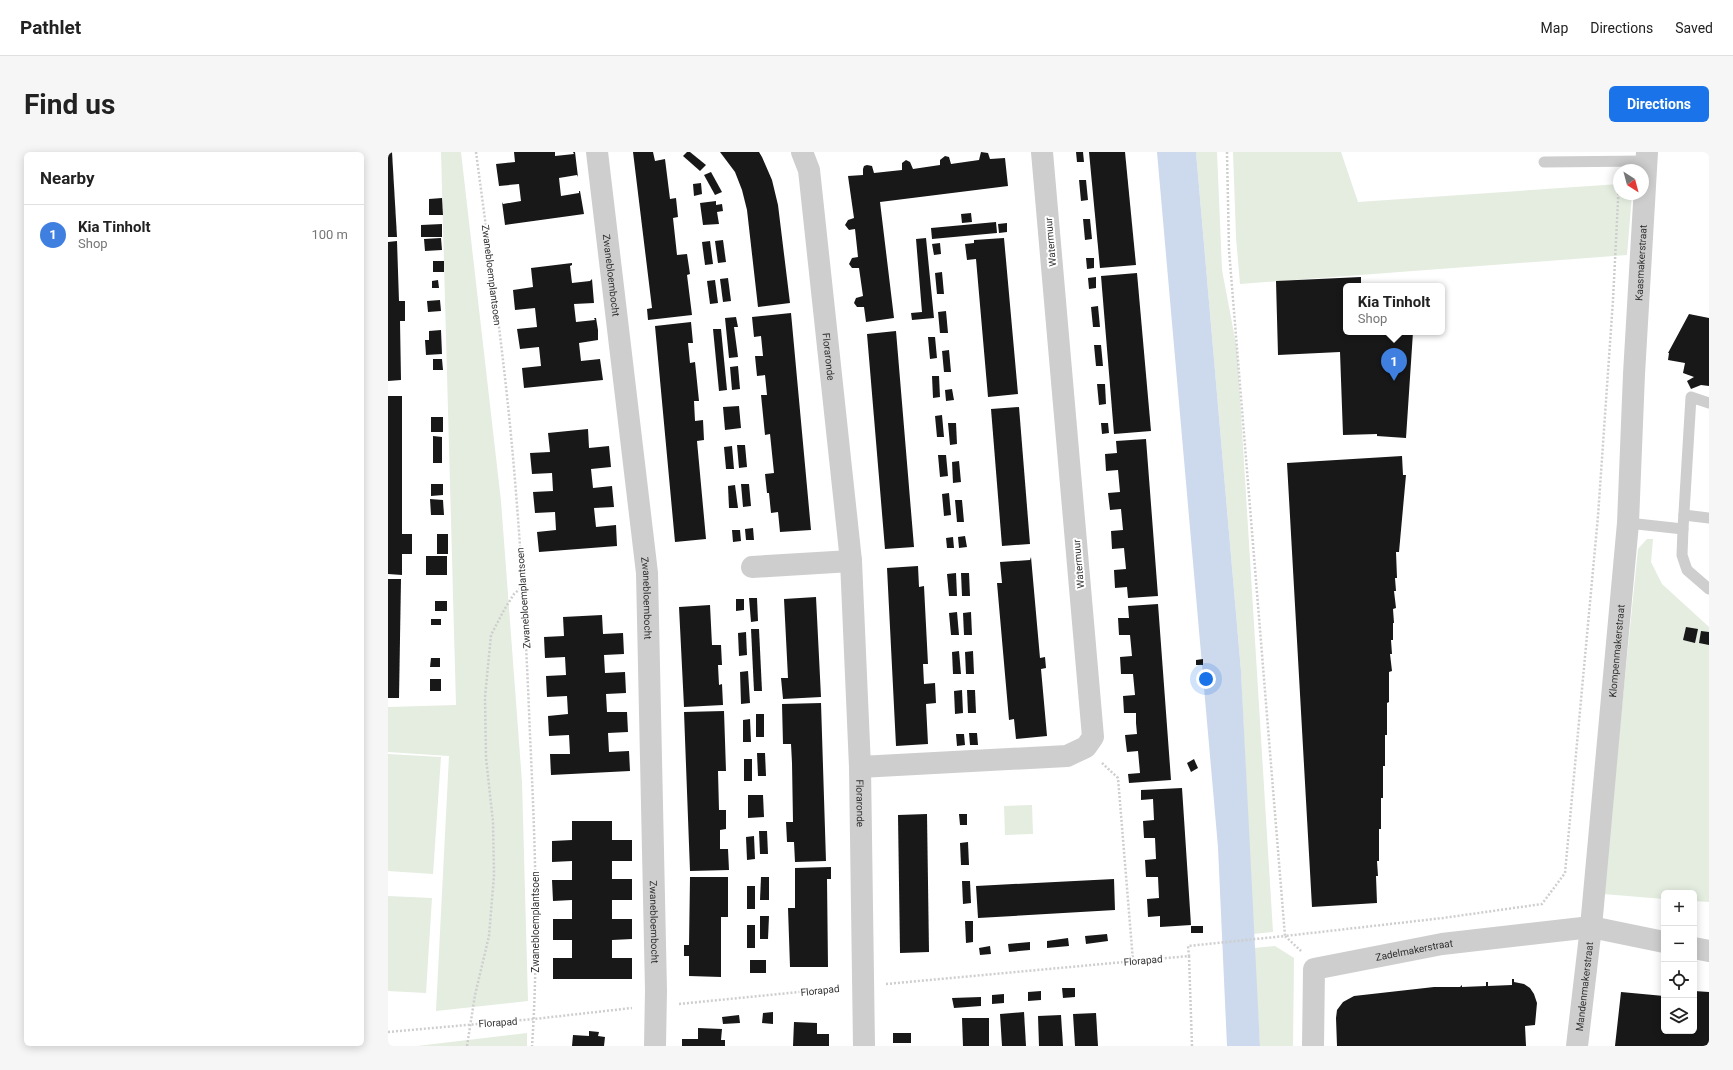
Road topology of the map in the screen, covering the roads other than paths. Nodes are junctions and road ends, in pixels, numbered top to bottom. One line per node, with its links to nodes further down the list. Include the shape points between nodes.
1 (597, 152): 20 (street, Zwanebloembocht, via 647,573)
2 (802, 152): 12 (street, Floraronde, via 809,170)
3 (1042, 152): 15 (street, Watermuur, via 1093,737 1086,747 1067,756)
4 (1647, 156): 5 (lane); 6 (street, Kaasmakerstraat)
5 (1544, 162)
6 (1634, 374): 10 (street, Klompenmakerstraat)
7 (1709, 403): 8 (lane, via 1691,397)
8 (1684, 516): 9 (lane); 11 (lane)
9 (1709, 518)
10 (1628, 523): 11 (lane); 16 (street, Klompenmakerstraat)
11 (1683, 529): 14 (lane, via 1682,555 1687,570)
12 (851, 562): 13 (street); 15 (street, Floraronde)
13 (752, 567)
14 (1709, 589)
15 (860, 767): 21 (street, Floraronde)
16 (1591, 927): 17 (street, Zadelmakerstraat); 22 (street, Zadelmakerstraat, via 1442,944 1314,969); 23 (street, Mandenmakerstraat)
17 (1661, 941)
18 (1697, 949): 19 (street)
19 (1709, 951)
20 (655, 1046)
21 (864, 1046)
22 (1313, 1046)
23 (1577, 1046)

